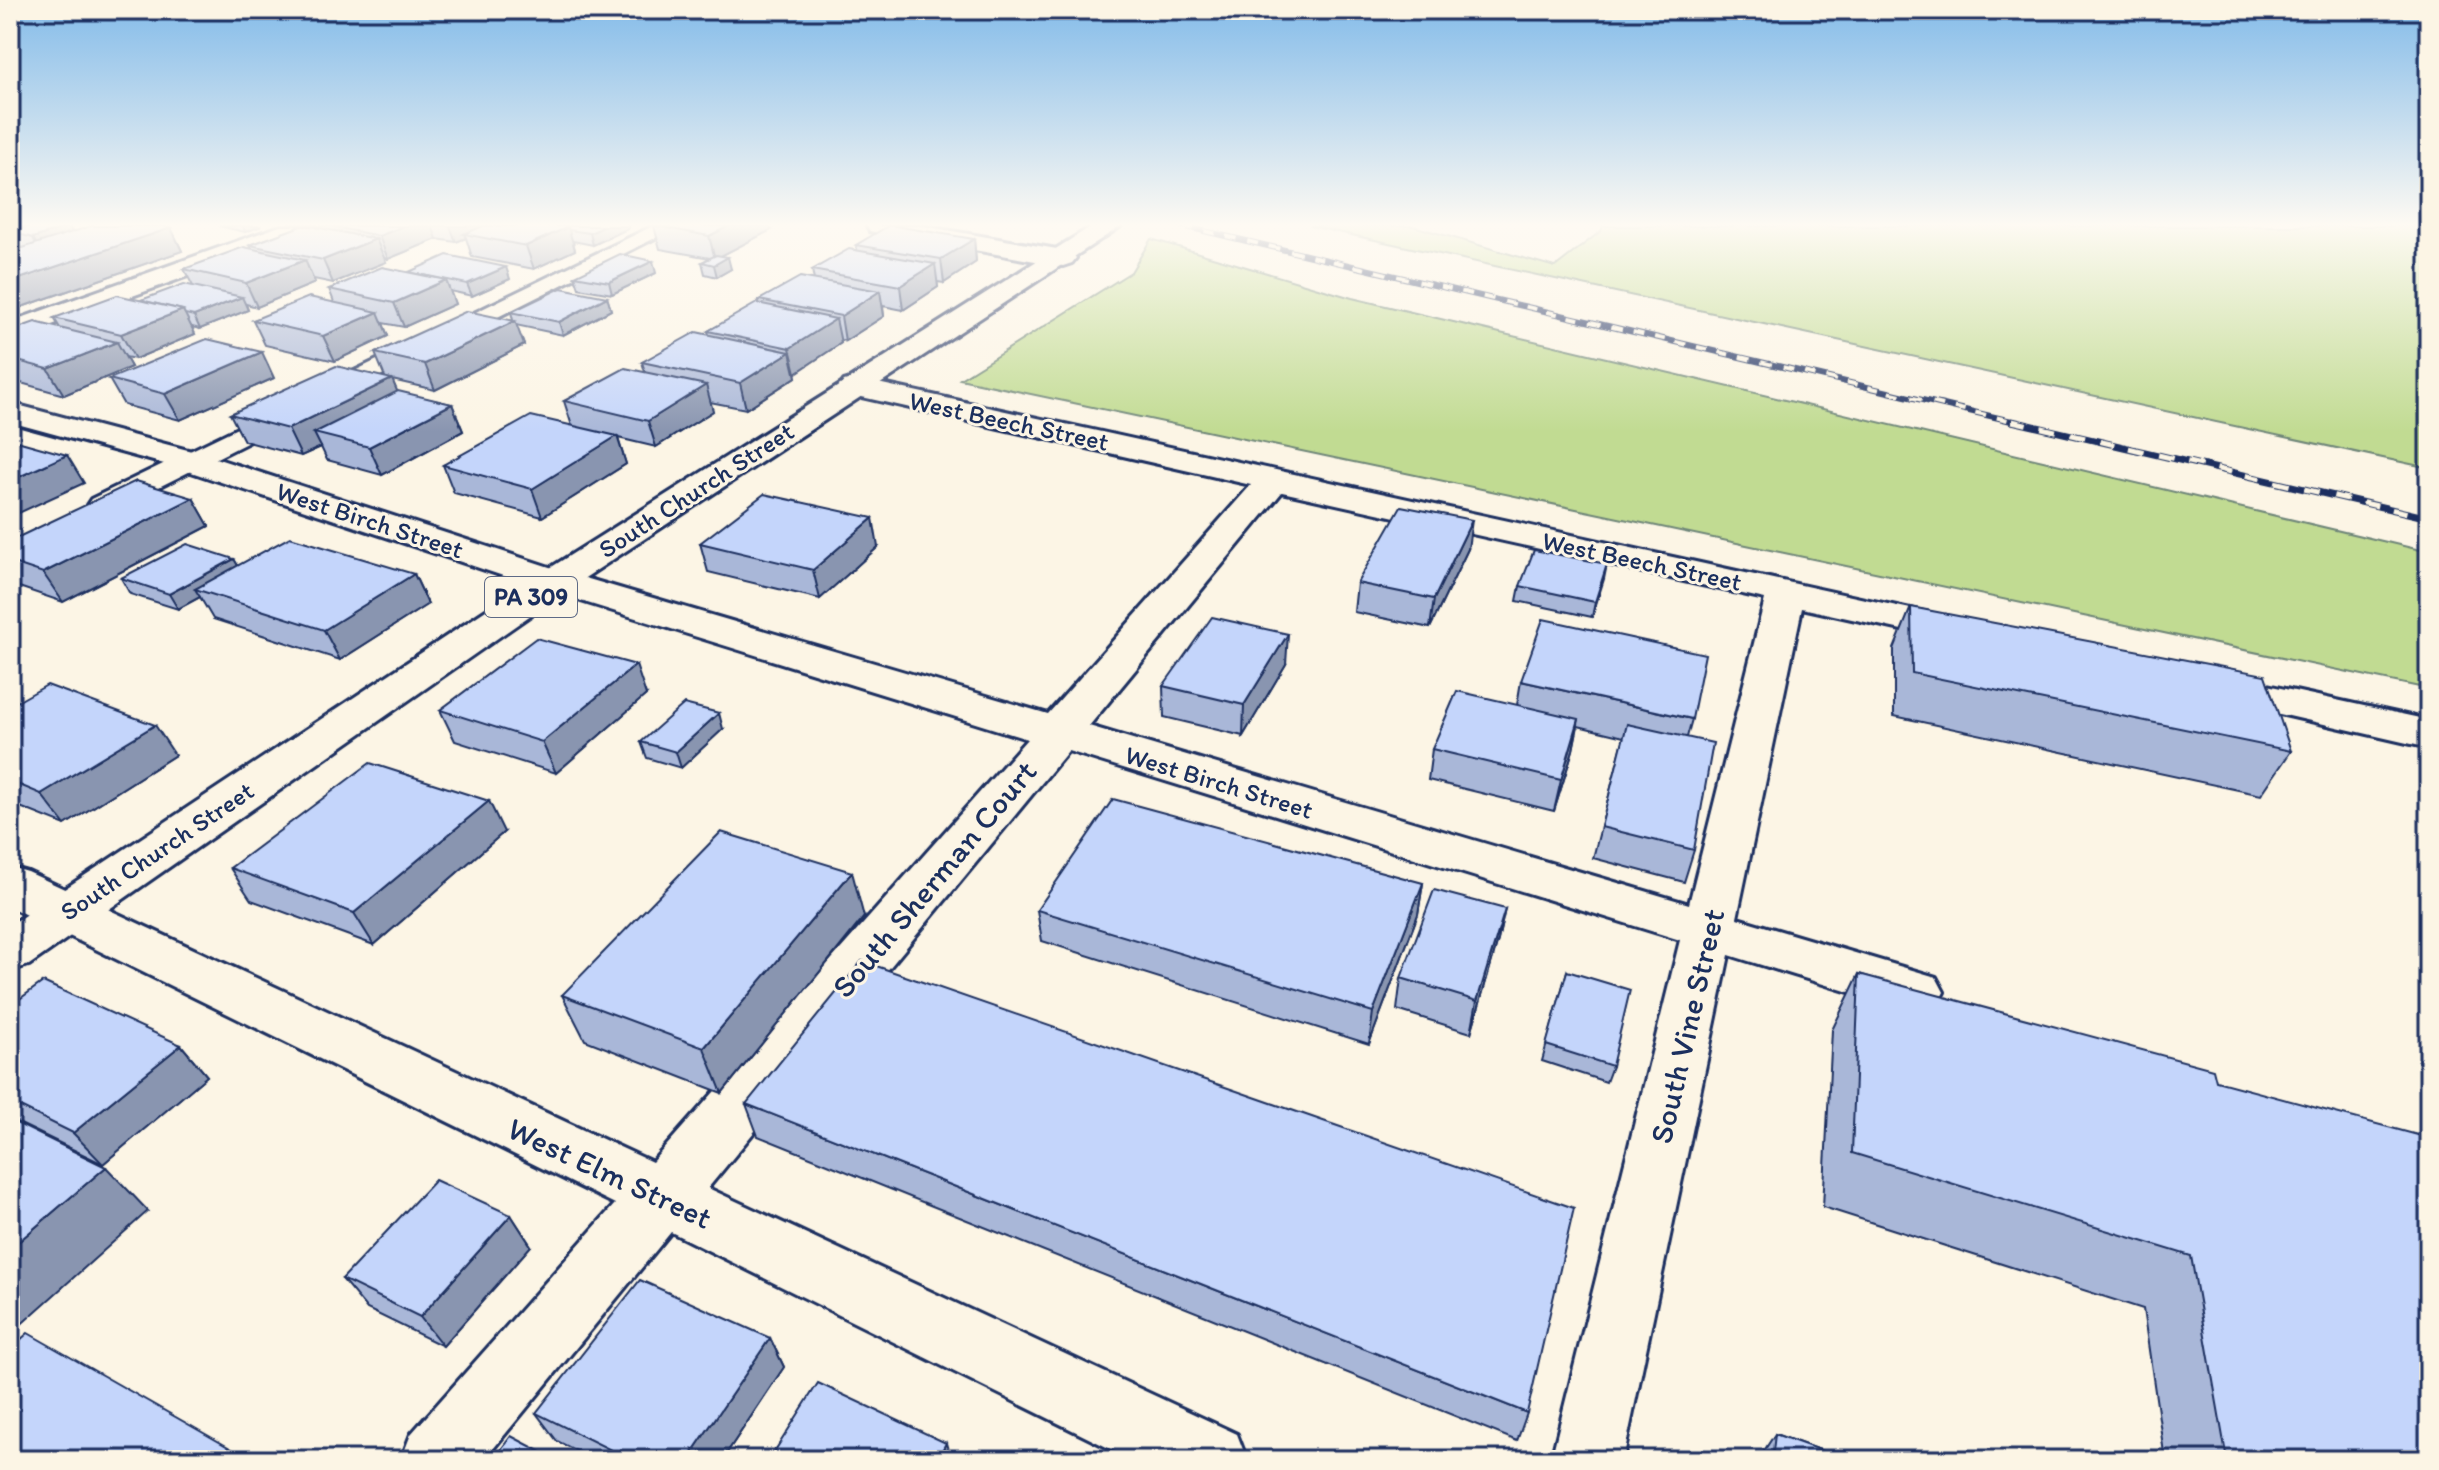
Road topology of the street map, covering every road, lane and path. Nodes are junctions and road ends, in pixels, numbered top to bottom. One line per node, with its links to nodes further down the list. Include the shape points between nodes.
1 (114, 295): 4 (main road)
2 (529, 295): 7 (lane)
3 (1004, 295): 5 (main road, South Church Street / PA 309)
4 (10, 332)
5 (855, 387): 8 (main road, West Beech Street); 10 (main road, South Church Street / PA 309)
6 (10, 412): 7 (main road, West Birch Street)
7 (191, 461): 9 (lane); 10 (main road, West Birch Street)
8 (1274, 480): 11 (main road, West Beech Street); 14 (main road, South Sherman Court)
9 (80, 515)
10 (555, 581): 14 (main road, West Birch Street); 17 (main road, South Church Street / PA 309)
11 (1786, 593): 12 (main road, West Beech Street); 18 (main road, South Vine Street)
12 (2000, 640)
13 (2184, 680): 15 (main road)
14 (1058, 733): 18 (main road, West Birch Street); 21 (main road, South Sherman Court)
15 (2429, 734)
16 (10, 885): 17 (main road, West Elm Street)
17 (65, 913): 19 (main road, South Church Street / PA 309); 21 (main road, West Elm Street)
18 (1709, 929): 20 (main road, West Birch Street); 24 (main road, South Vine Street)
19 (10, 951)
20 (1964, 1006)
21 (662, 1198): 22 (main road, South Sherman Court); 23 (main road, West Elm Street)
22 (437, 1460)
23 (1211, 1460)
24 (1587, 1460)

